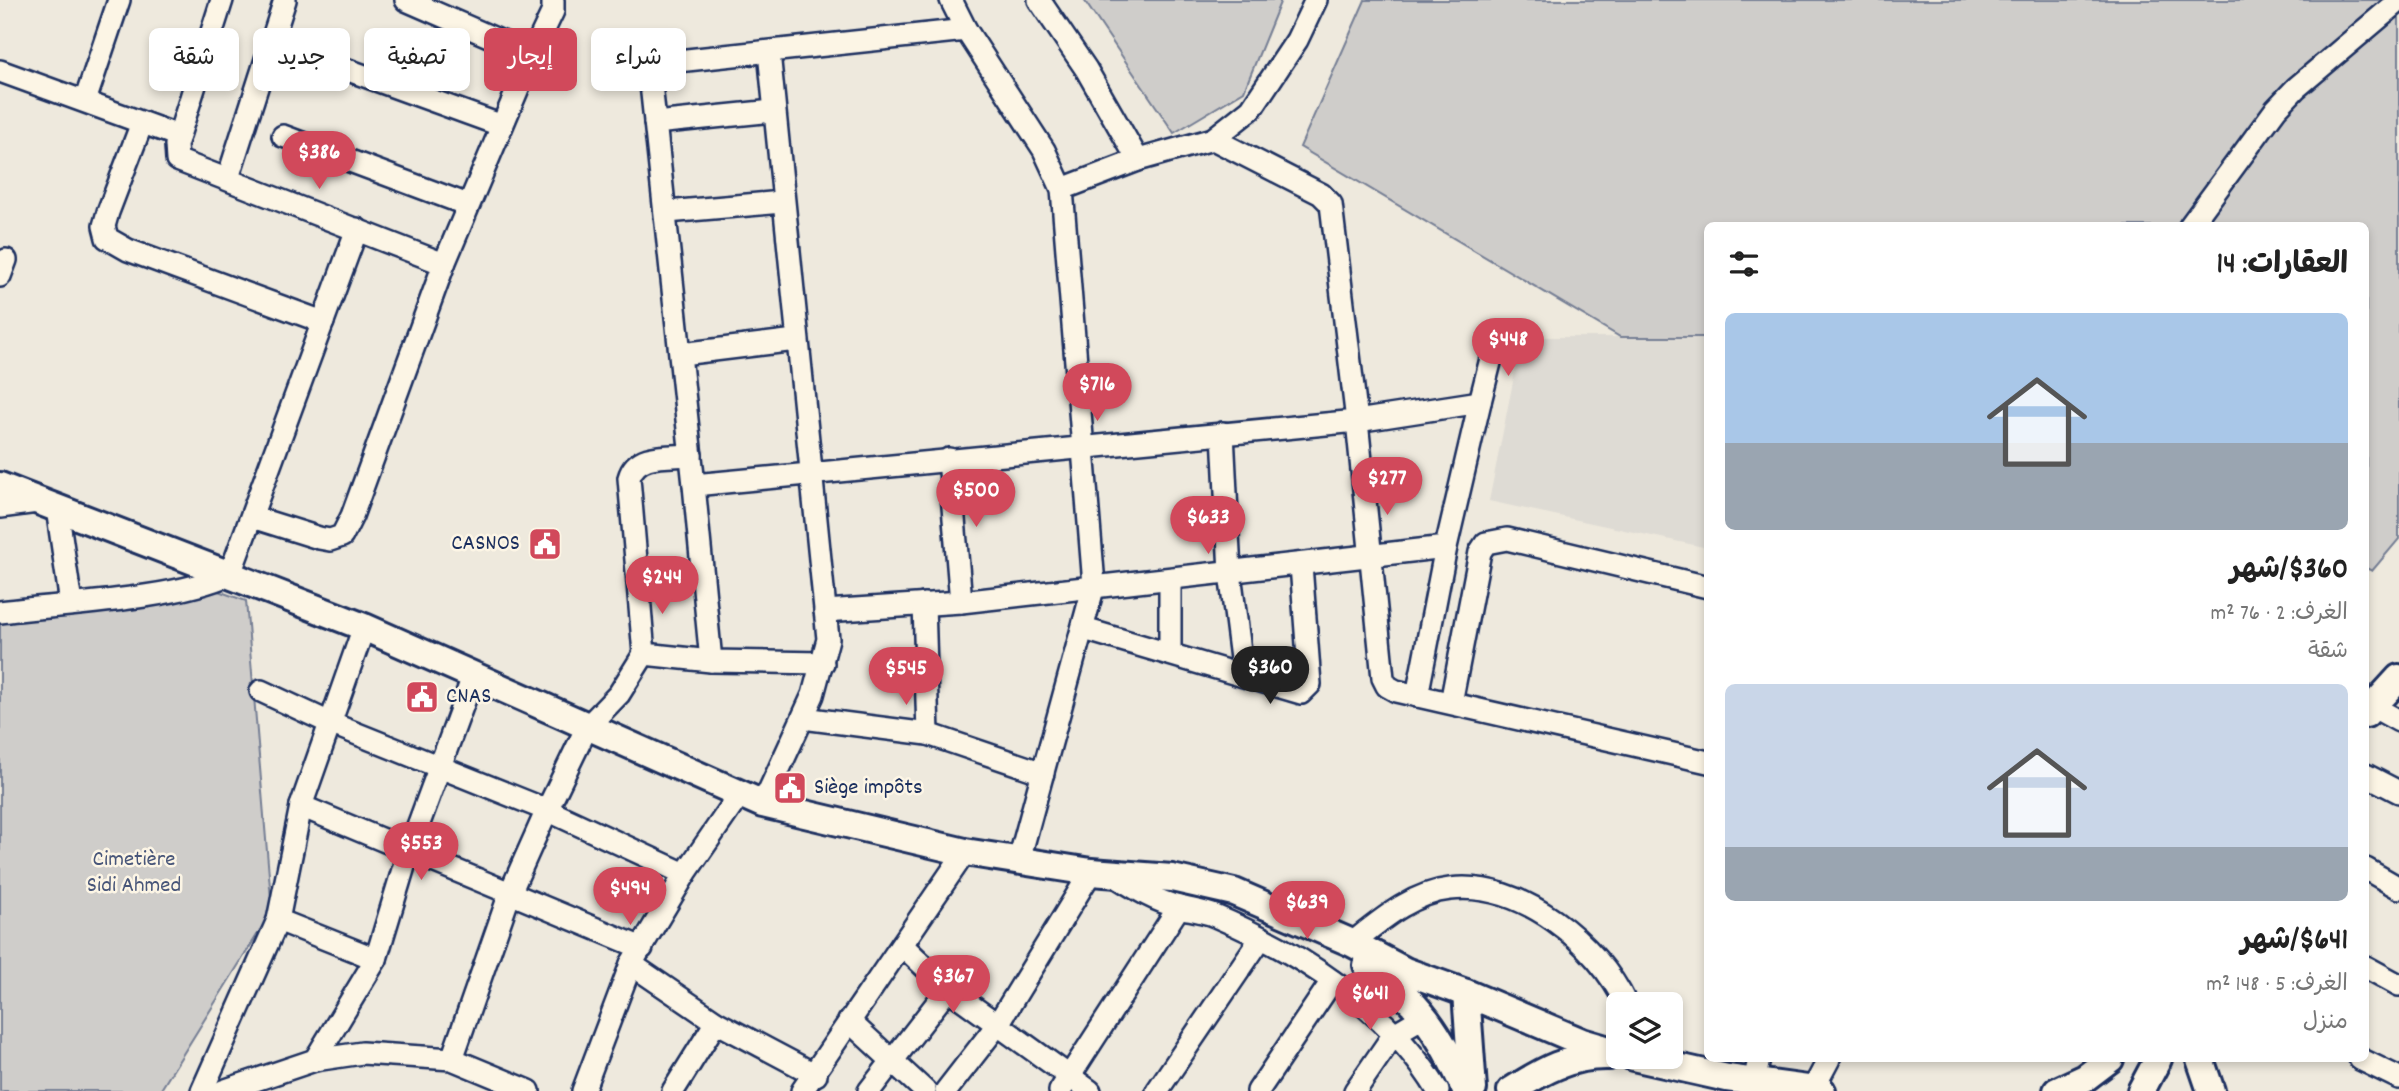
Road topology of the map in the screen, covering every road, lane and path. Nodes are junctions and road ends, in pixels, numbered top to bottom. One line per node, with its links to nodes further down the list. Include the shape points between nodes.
1 (119, 0): 17 (street)
2 (222, 0): 22 (street)
3 (285, 0): 26 (street)
4 (406, 0): 12 (street)
5 (553, 0): 10 (street)
6 (951, 0): 11 (street)
7 (1039, 0): 25 (street, via 1086,69)
8 (1316, 0): 24 (street, via 1297,40 1251,109)
9 (2399, 1): 31 (street, via 2276,109)
10 (545, 28)
11 (966, 30): 13 (street); 27 (street, via 1044,150)
12 (484, 34)
13 (769, 52): 18 (street); 20 (street, via 659,63 652,73)
14 (0, 71): 17 (street)
15 (350, 71): 21 (street)
16 (516, 91): 21 (street)
17 (85, 101): 19 (street)
18 (774, 111): 20 (street); 28 (street)
19 (142, 123): 22 (street); 34 (street, via 108,212 107,238 128,250)
20 (655, 123): 30 (street)
21 (500, 125): 29 (street)
22 (179, 136): 26 (street, via 177,160)
23 (284, 136): 29 (street)
24 (1213, 138): 25 (street); 39 (street, via 1321,194 1331,204)
25 (1138, 160): 27 (street)
26 (228, 178): 32 (street)
27 (1062, 189): 41 (street)
28 (782, 202): 30 (street); 35 (street)
29 (468, 205): 33 (street)
30 (667, 212): 37 (street)
31 (2193, 222)
32 (357, 229): 33 (street); 34 (street)
33 (444, 264): 49 (street, via 342,536 319,538)
34 (323, 322): 49 (street)
35 (796, 340): 37 (street); 44 (street)
36 (1495, 343): 38 (street)
37 (681, 354): 42 (street)
38 (1480, 402): 39 (street); 50 (street)
39 (1357, 421): 40 (street); 51 (street)
40 (1223, 433): 41 (street); 53 (street)
41 (1085, 445): 43 (street); 56 (street)
42 (691, 455): 45 (street); 66 (street, via 644,459 629,478)
43 (949, 459): 44 (street); 58 (street)
44 (811, 476): 45 (street); 61 (street)
45 (694, 485): 67 (street)
46 (0, 486): 47 (main road)
47 (47, 505): 48 (street); 54 (main road); 59 (street)
48 (0, 507)
49 (251, 517): 54 (street)
50 (1446, 547): 51 (street); 73 (street)
51 (1369, 556): 52 (street); 73 (street, via 1383,678 1396,691)
52 (1301, 565): 53 (street); 69 (street, via 1310,684 1301,693)
53 (1230, 573): 55 (street); 69 (street)
54 (230, 574): 59 (street, via 155,593); 63 (main road)
55 (1170, 579): 56 (street); 65 (street)
56 (1094, 586): 58 (street); 64 (street)
57 (1704, 586): 74 (street, via 1507,539 1486,543 1480,552)
58 (961, 602): 60 (street)
59 (71, 604): 62 (street)
60 (923, 604): 61 (street); 80 (street)
61 (825, 611): 68 (street, via 828,639)
62 (0, 612)
63 (364, 627): 70 (main road); 78 (street)
64 (1084, 629): 65 (street); 83 (street)
65 (1170, 653): 69 (street)
66 (644, 654): 67 (street); 79 (street, via 619,694)
67 (711, 661): 68 (street)
68 (823, 663): 76 (street)
69 (1243, 674)
70 (473, 677): 79 (main road); 82 (street)
71 (2399, 678): 75 (main road)
72 (261, 691): 78 (street)
73 (1418, 696): 74 (street)
74 (1451, 703): 81 (street)
75 (2369, 710): 77 (street)
76 (803, 718): 80 (street); 86 (street)
77 (2399, 721)
78 (331, 723): 82 (street); 87 (street)
79 (587, 727): 86 (main road); 88 (street)
80 (928, 734): 83 (street)
81 (1704, 761)
82 (437, 768): 88 (street); 90 (street)
83 (1043, 774): 91 (street)
84 (2369, 777): 85 (street)
85 (2399, 792)
86 (752, 799): 89 (main road); 94 (street)
87 (301, 806): 90 (street); 98 (street)
88 (547, 810): 94 (street); 96 (street)
89 (965, 852): 91 (main road); 102 (street)
90 (408, 853): 96 (street); 104 (street)
91 (1019, 860): 93 (main road)
92 (2369, 871): 95 (street)
93 (1101, 873): 97 (street); 99 (main road, via 1172,878 1234,892); 114 (street)
94 (685, 874): 103 (street)
95 (2399, 888)
96 (510, 893): 103 (street); 119 (street)
97 (1179, 907): 100 (street, via 1213,915); 130 (street)
98 (278, 920): 104 (street); 131 (street)
99 (1311, 926): 101 (main road); 111 (main road, via 1381,974)
100 (1261, 938): 106 (street); 140 (street)
101 (1352, 943): 109 (street, via 1390,913 1427,895 1452,889 1497,895 1549,918 1581,940 1603,964); 110 (main road, via 1405,971)
102 (902, 945): 108 (street); 112 (street)
103 (637, 956): 113 (street); 134 (street)
104 (376, 959): 120 (street)
105 (2369, 969): 107 (street)
106 (1332, 982): 115 (street); 141 (street)
107 (2399, 985)
108 (948, 989): 114 (street); 118 (street)
109 (1619, 992)
110 (1466, 993): 116 (main road); 145 (main road)
111 (1425, 1016): 115 (street); 144 (main road, via 1442,1039)
112 (849, 1021): 118 (street); 129 (street)
113 (716, 1023): 129 (street); 135 (street)
114 (998, 1024): 130 (street); 138 (street)
115 (1394, 1034): 142 (street); 143 (street)
116 (1606, 1050)
117 (1606, 1055): 146 (main road, via 1568,1060)
118 (892, 1058): 136 (street); 137 (street)
119 (452, 1059): 120 (street, via 362,1053); 133 (street)
120 (315, 1060): 132 (street)
121 (1827, 1062): 147 (street)
122 (2106, 1062): 149 (main road)
123 (2156, 1062): 150 (main road)
124 (2201, 1062): 151 (main road)
125 (2366, 1062): 128 (street)
126 (1683, 1063): 127 (main road)
127 (1757, 1071): 147 (main road)
128 (2399, 1078)
129 (809, 1083)
130 (1066, 1083): 139 (street)
131 (202, 1091)
132 (223, 1091)
133 (528, 1091)
134 (583, 1091)
135 (673, 1091)
136 (869, 1091)
137 (925, 1091)
138 (946, 1091)
139 (1090, 1091)
140 (1157, 1091)
141 (1258, 1091)
142 (1355, 1091)
143 (1438, 1091)
144 (1466, 1091)
145 (1473, 1091)
146 (1511, 1091)
147 (1812, 1091): 148 (main road)
148 (1822, 1091)
149 (2057, 1091)
150 (2141, 1091)
151 (2211, 1091)

